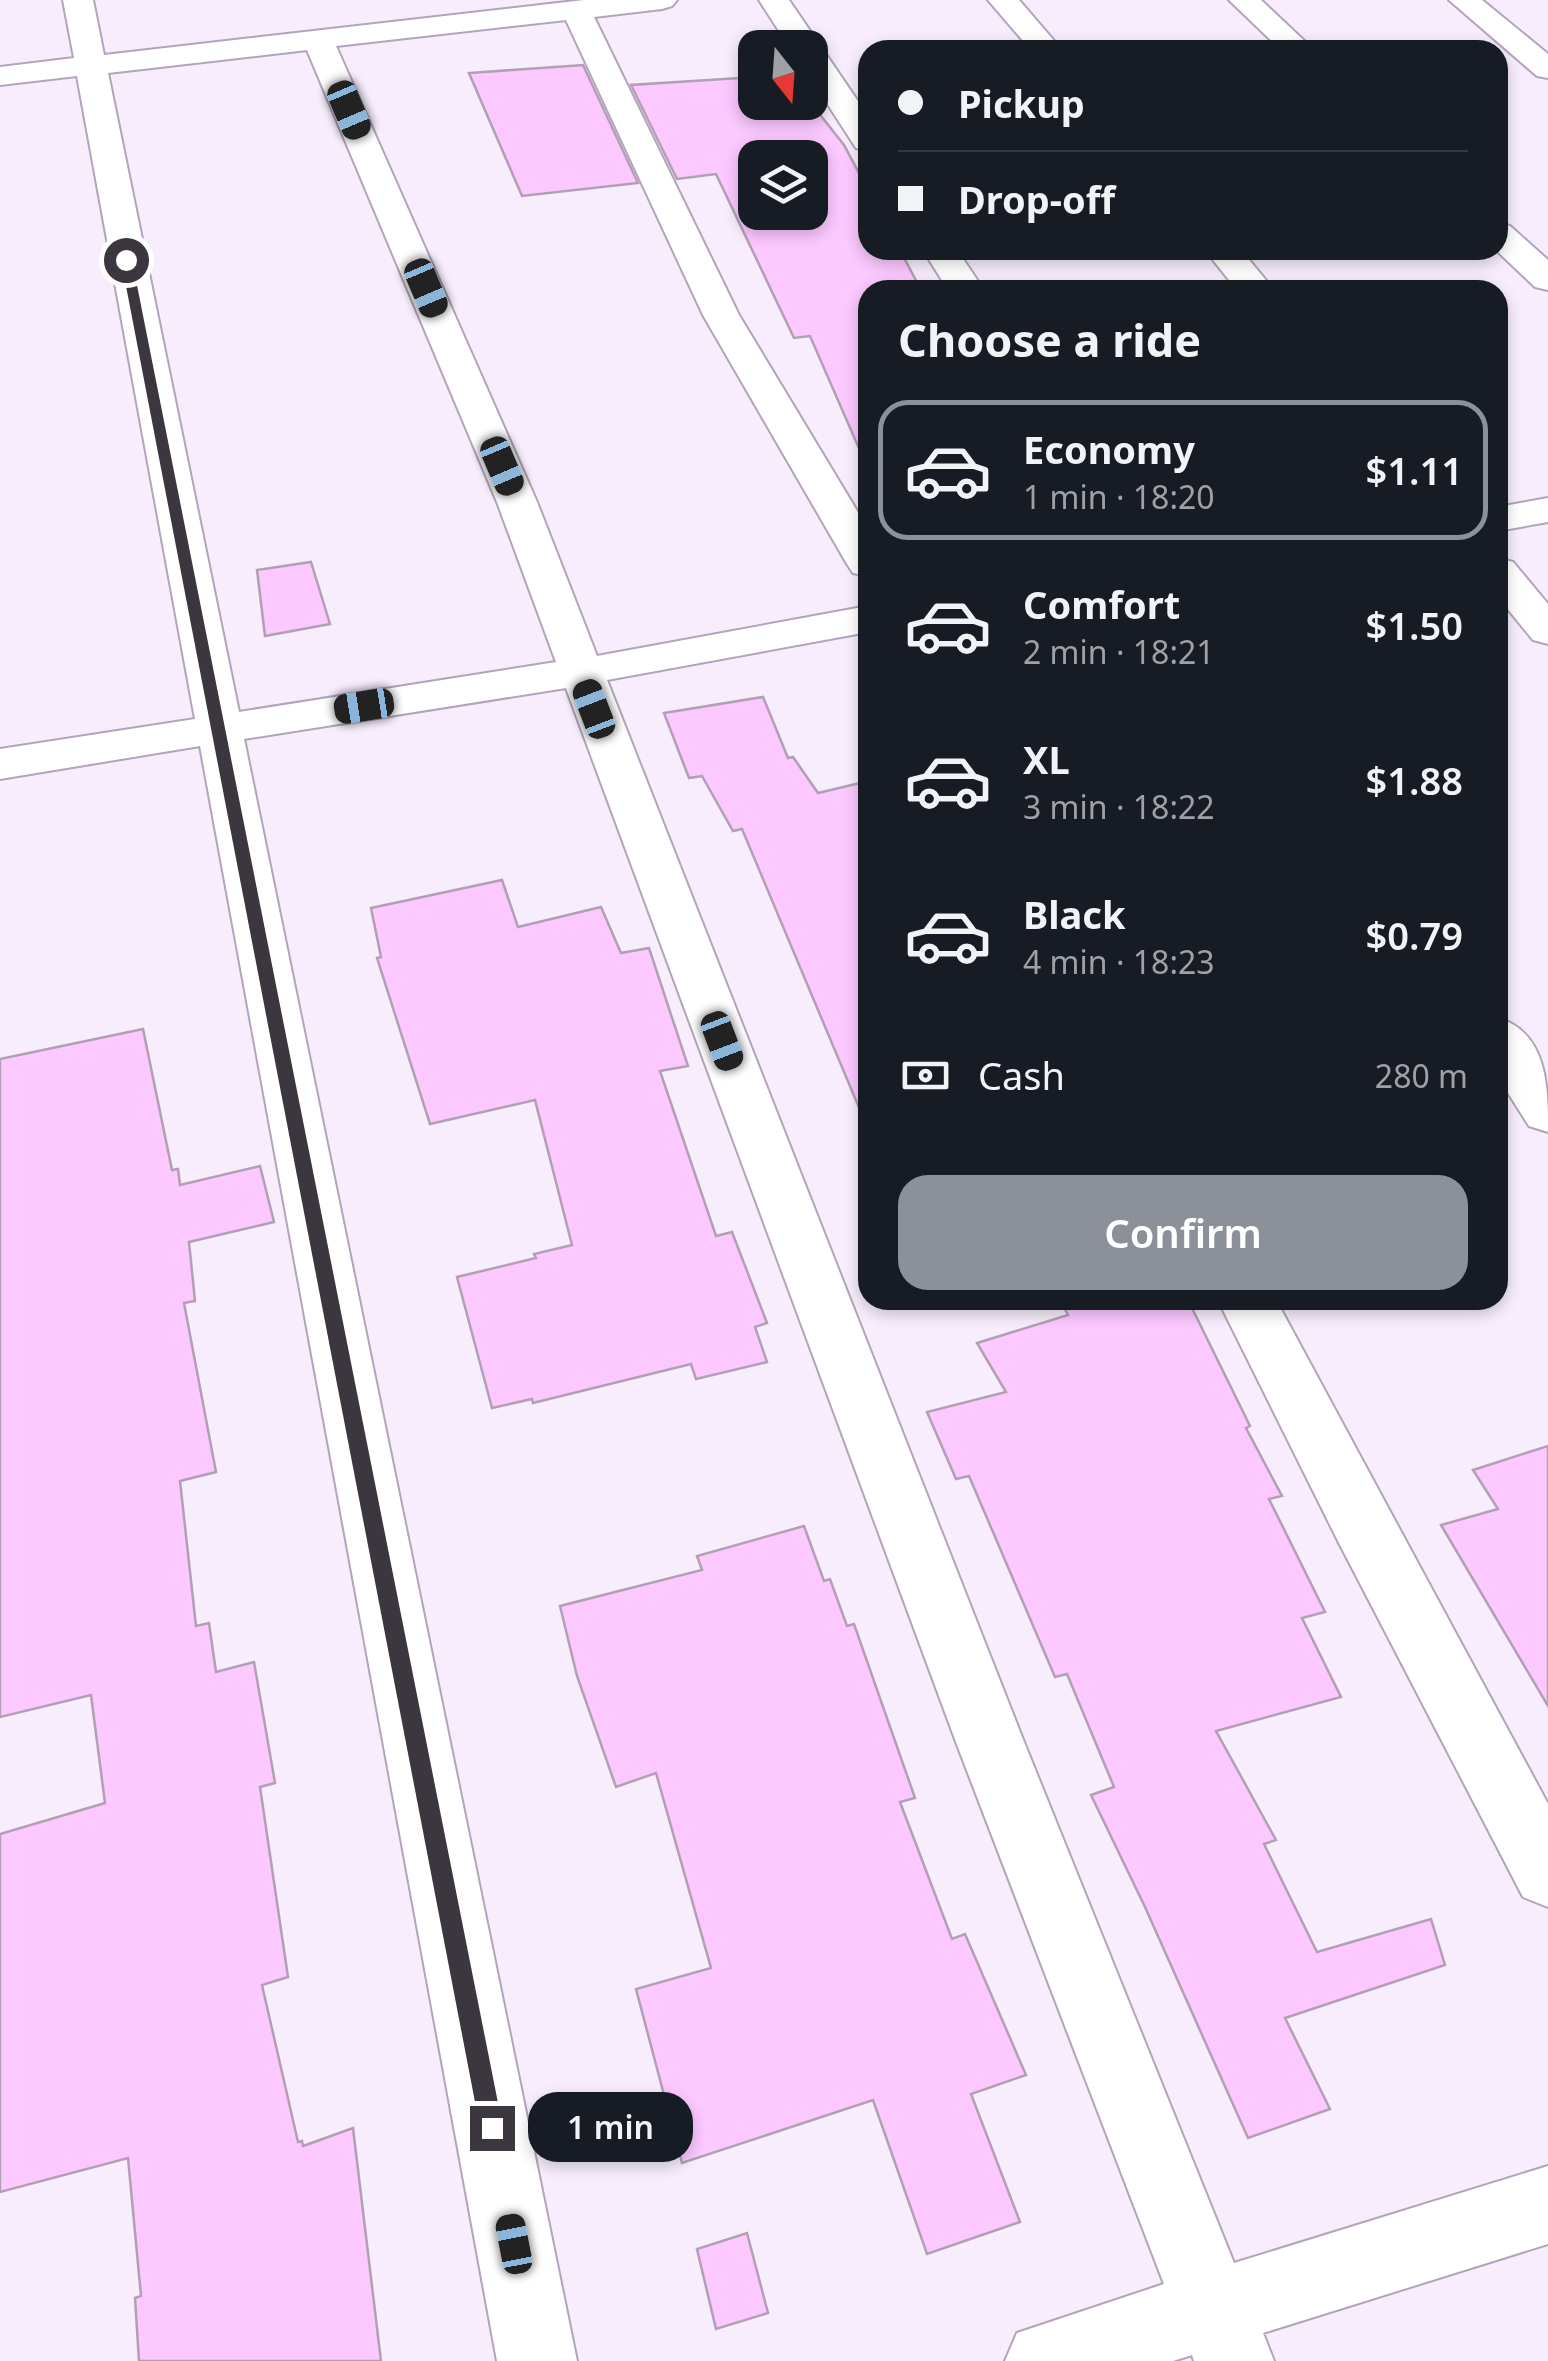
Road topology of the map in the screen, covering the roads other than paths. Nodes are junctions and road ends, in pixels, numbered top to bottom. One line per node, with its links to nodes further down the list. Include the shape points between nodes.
1 (78, 0): 12 (street)
2 (662, 0): 7 (street)
3 (774, 0): 8 (street)
4 (1003, 0): 10 (street)
5 (1244, 0): 11 (street)
6 (1464, 0): 13 (street)
7 (589, 6): 9 (street); 23 (street, via 721,315)
8 (794, 30)
9 (318, 39): 12 (street); 27 (street, via 517,502)
10 (1038, 40)
11 (1288, 40)
12 (88, 65): 14 (street); 28 (street)
13 (1548, 69)
14 (0, 76)
15 (828, 81): 16 (street)
16 (858, 126)
17 (1508, 242): 19 (street)
18 (1230, 260): 20 (street)
19 (1548, 279)
20 (1248, 280)
21 (1548, 510): 22 (street)
22 (1508, 517)
23 (858, 547)
24 (1508, 583): 26 (street)
25 (858, 621): 27 (street)
26 (1548, 631)
27 (580, 672): 28 (street); 35 (street)
28 (220, 728): 29 (street); 36 (street)
29 (0, 764)
30 (1508, 1051): 31 (street)
31 (1548, 1112)
32 (1252, 1310): 33 (street)
33 (1548, 1873)
34 (1548, 2206): 35 (street)
35 (1224, 2334): 37 (street)
36 (537, 2361)
37 (1045, 2361)

